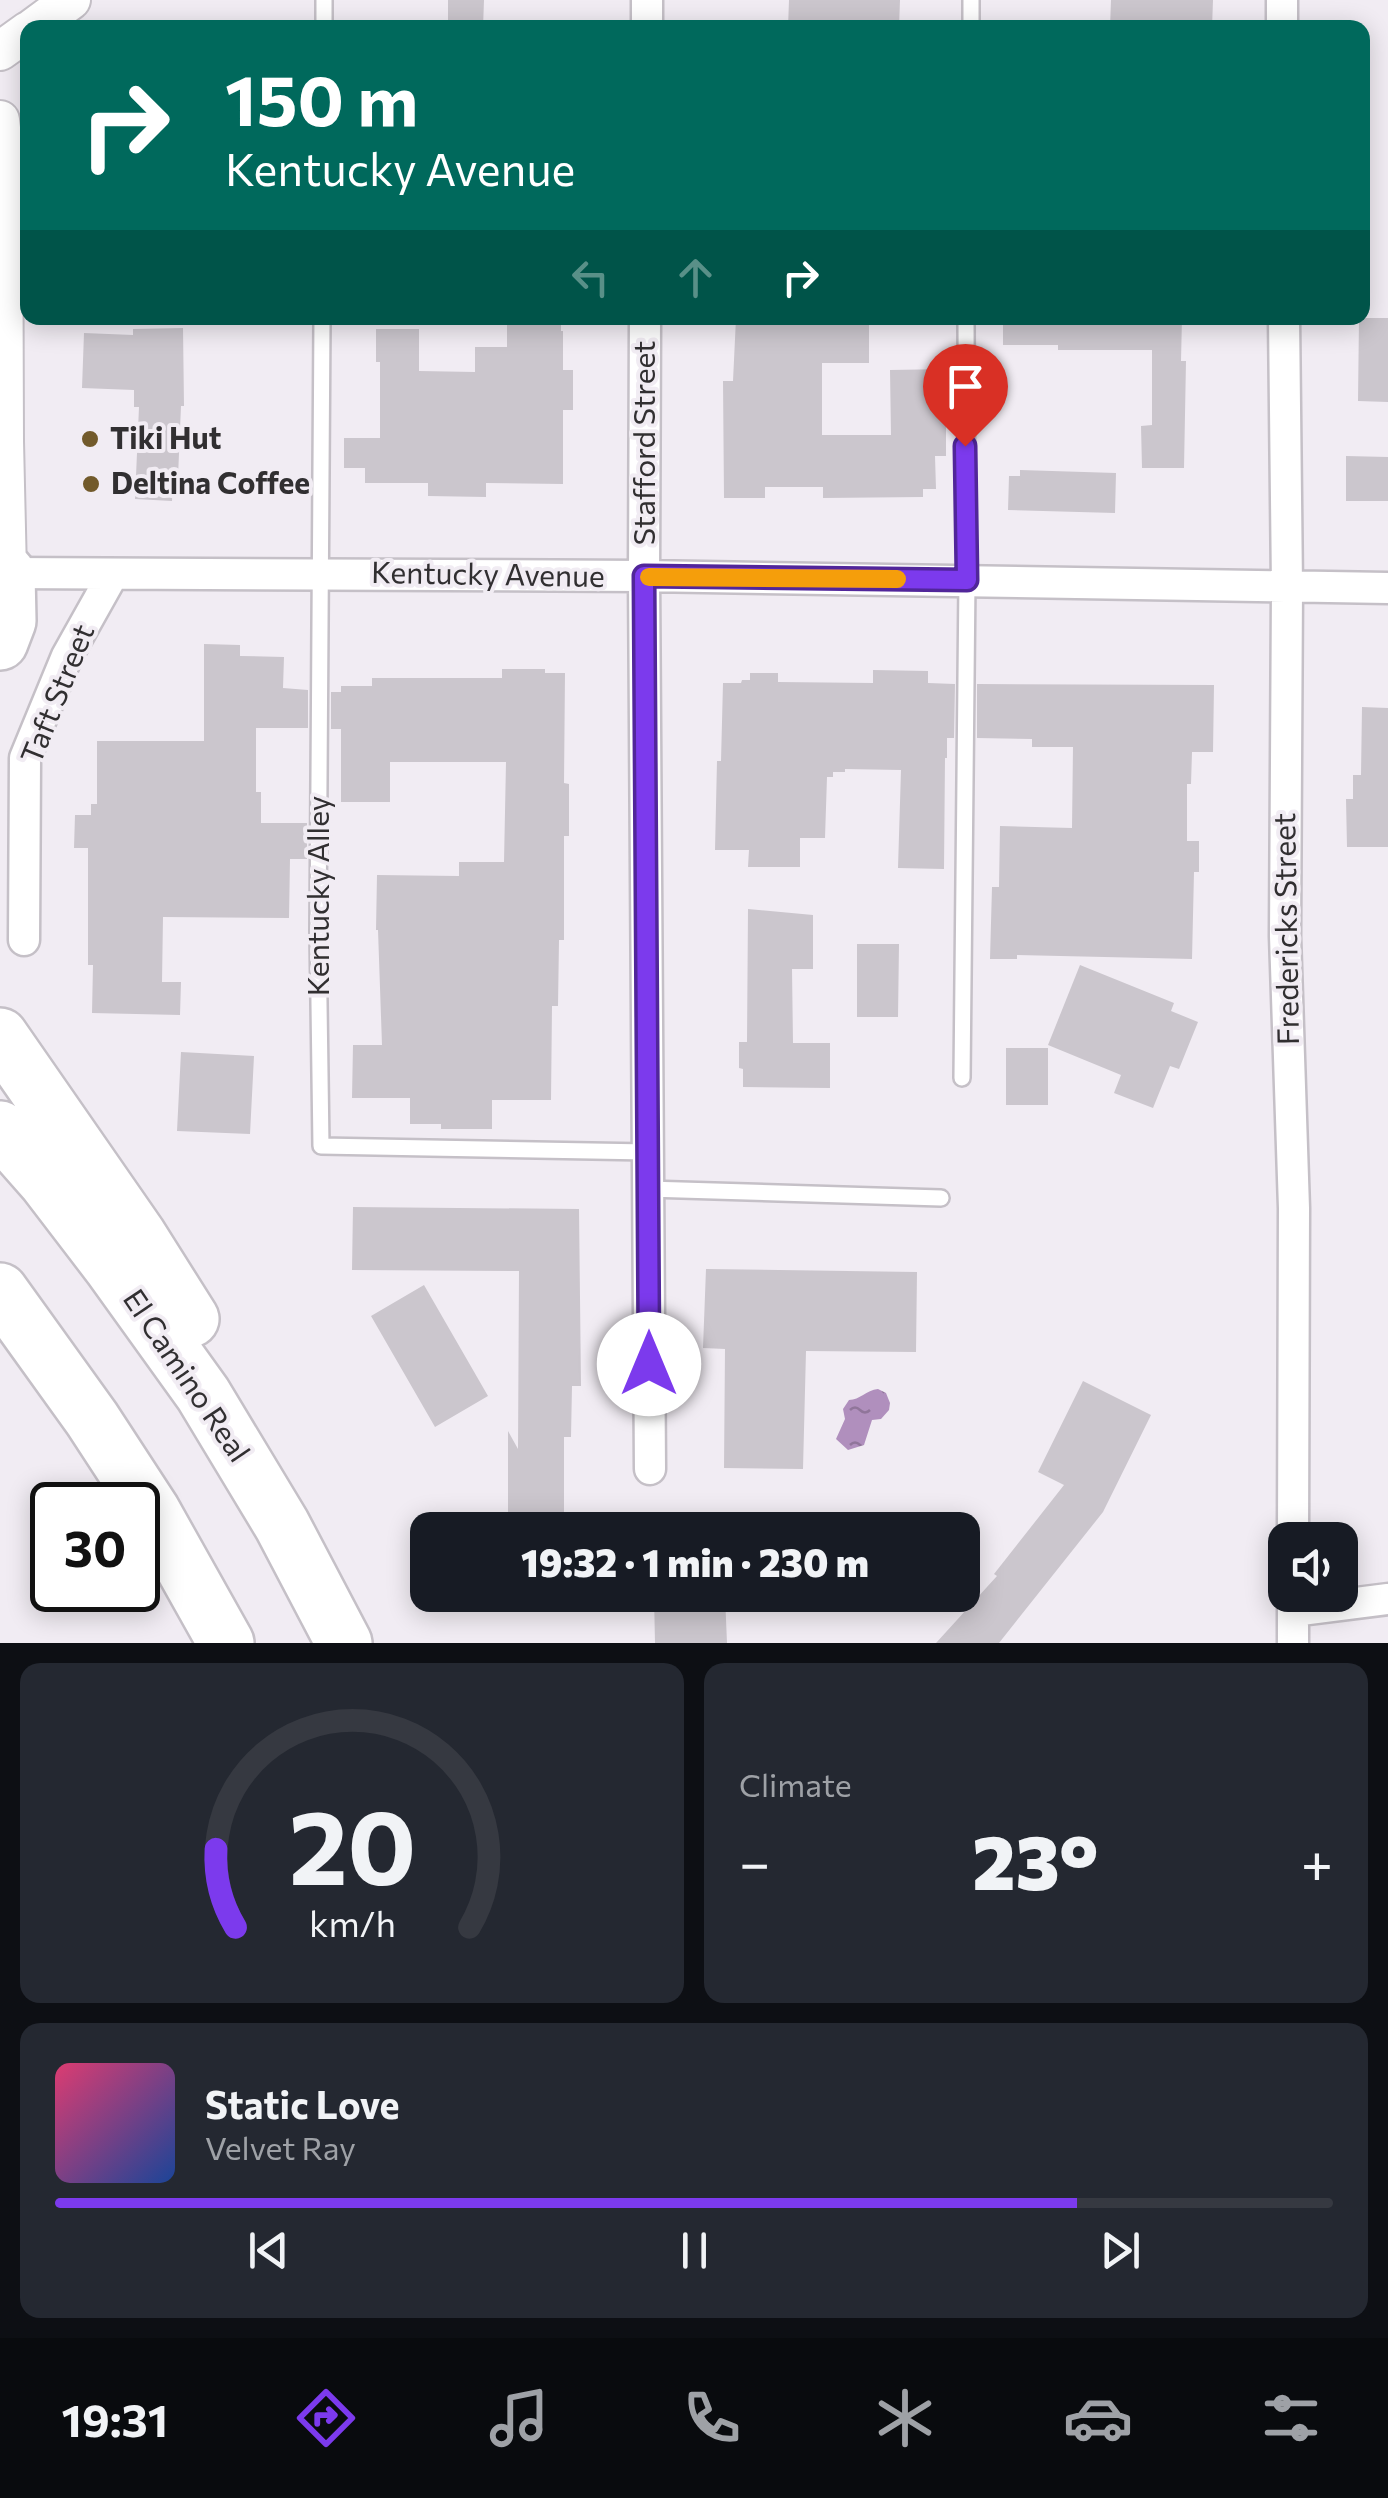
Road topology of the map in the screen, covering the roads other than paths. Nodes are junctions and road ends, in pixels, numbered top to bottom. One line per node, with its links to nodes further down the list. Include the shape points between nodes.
1 (72, 0): 2 (street)
2 (43, 20)
3 (0, 120): 11 (street)
4 (322, 325): 9 (lane, Kentucky Alley)
5 (646, 325): 10 (street, Stafford Street)
6 (966, 325): 12 (lane)
7 (1284, 325): 13 (street, Fredericks Street)
8 (114, 574): 9 (street, Kentucky Avenue); 11 (street, Kentucky Avenue); 16 (street, Taft Street, via 67,656 25,758)
9 (320, 574): 10 (street, Kentucky Avenue); 20 (lane, Kentucky Alley, via 321,1146)
10 (644, 576): 12 (street, Kentucky Avenue); 20 (street, Stafford Street)
11 (4, 578): 15 (highway, via 8,621)
12 (967, 580): 13 (street, Kentucky Avenue); 18 (lane)
13 (1286, 587): 14 (street, Kentucky Avenue); 28 (street, Fredericks Street)
14 (1388, 588)
15 (0, 642)
16 (24, 940)
17 (0, 1036): 25 (highway, via 200,1332)
18 (962, 1078)
19 (0, 1129): 25 (highway, El Camino Real)
20 (648, 1152): 21 (street, Stafford Street)
21 (648, 1189): 22 (lane); 27 (street, Stafford Street)
22 (941, 1198)
23 (0, 1291): 26 (highway)
24 (0, 1354): 26 (highway, via 18,1375)
25 (203, 1394): 33 (highway, El Camino Real)
26 (92, 1418): 32 (highway)
27 (650, 1469)
28 (1293, 1522)
29 (1388, 1599): 30 (street)
30 (1358, 1600)
31 (1293, 1612): 34 (street)
32 (226, 1643)
33 (344, 1643)
34 (1292, 1643)

